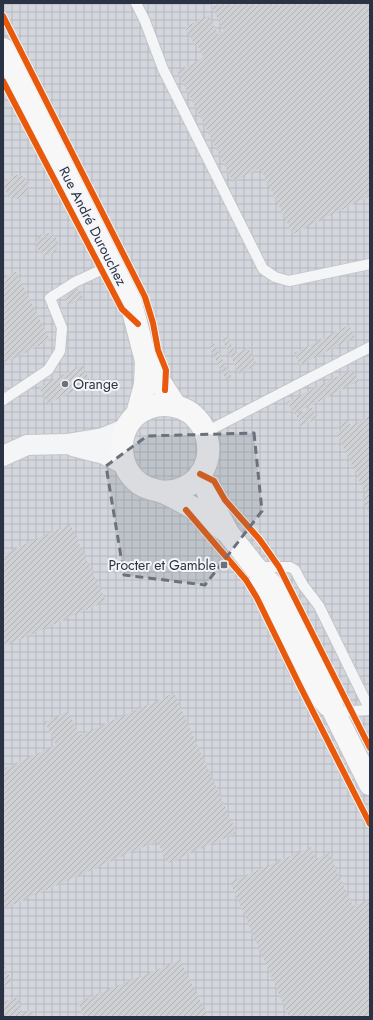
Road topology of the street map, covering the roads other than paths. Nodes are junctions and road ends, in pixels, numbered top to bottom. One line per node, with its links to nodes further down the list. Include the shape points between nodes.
1 (136, 3): 3 (lane, via 163,69 262,269 275,277 289,281)
2 (3, 49): 4 (main road, Rue André Durouchez)
3 (370, 264)
4 (112, 265): 6 (main road, Rue André Durouchez, via 131,303); 7 (lane, via 75,282 50,298 62,328 60,351 48,370)
5 (370, 347): 10 (lane)
6 (146, 361): 8 (main road, Rue André Durouchez); 9 (main road, via 145,385)
7 (3, 400)
8 (174, 405): 9 (main road, via 161,404 148,408); 10 (main road, via 188,411)
9 (131, 422): 11 (street, via 103,438); 13 (main road, via 122,440)
10 (206, 432): 14 (main road, via 208,454 206,465)
11 (67, 444): 12 (street, via 27,445); 13 (street, via 104,454)
12 (3, 456)
13 (124, 464): 15 (main road, via 130,475 139,483)
14 (200, 474): 15 (main road, via 190,484 176,491); 16 (main road)
15 (162, 492): 16 (main road, via 190,506)
16 (228, 533): 17 (main road)
17 (255, 567): 18 (lane, via 290,567 295,570 319,606); 19 (main road, via 301,672)
18 (370, 710): 19 (lane)
19 (334, 712): 20 (main road)
20 (370, 784)

